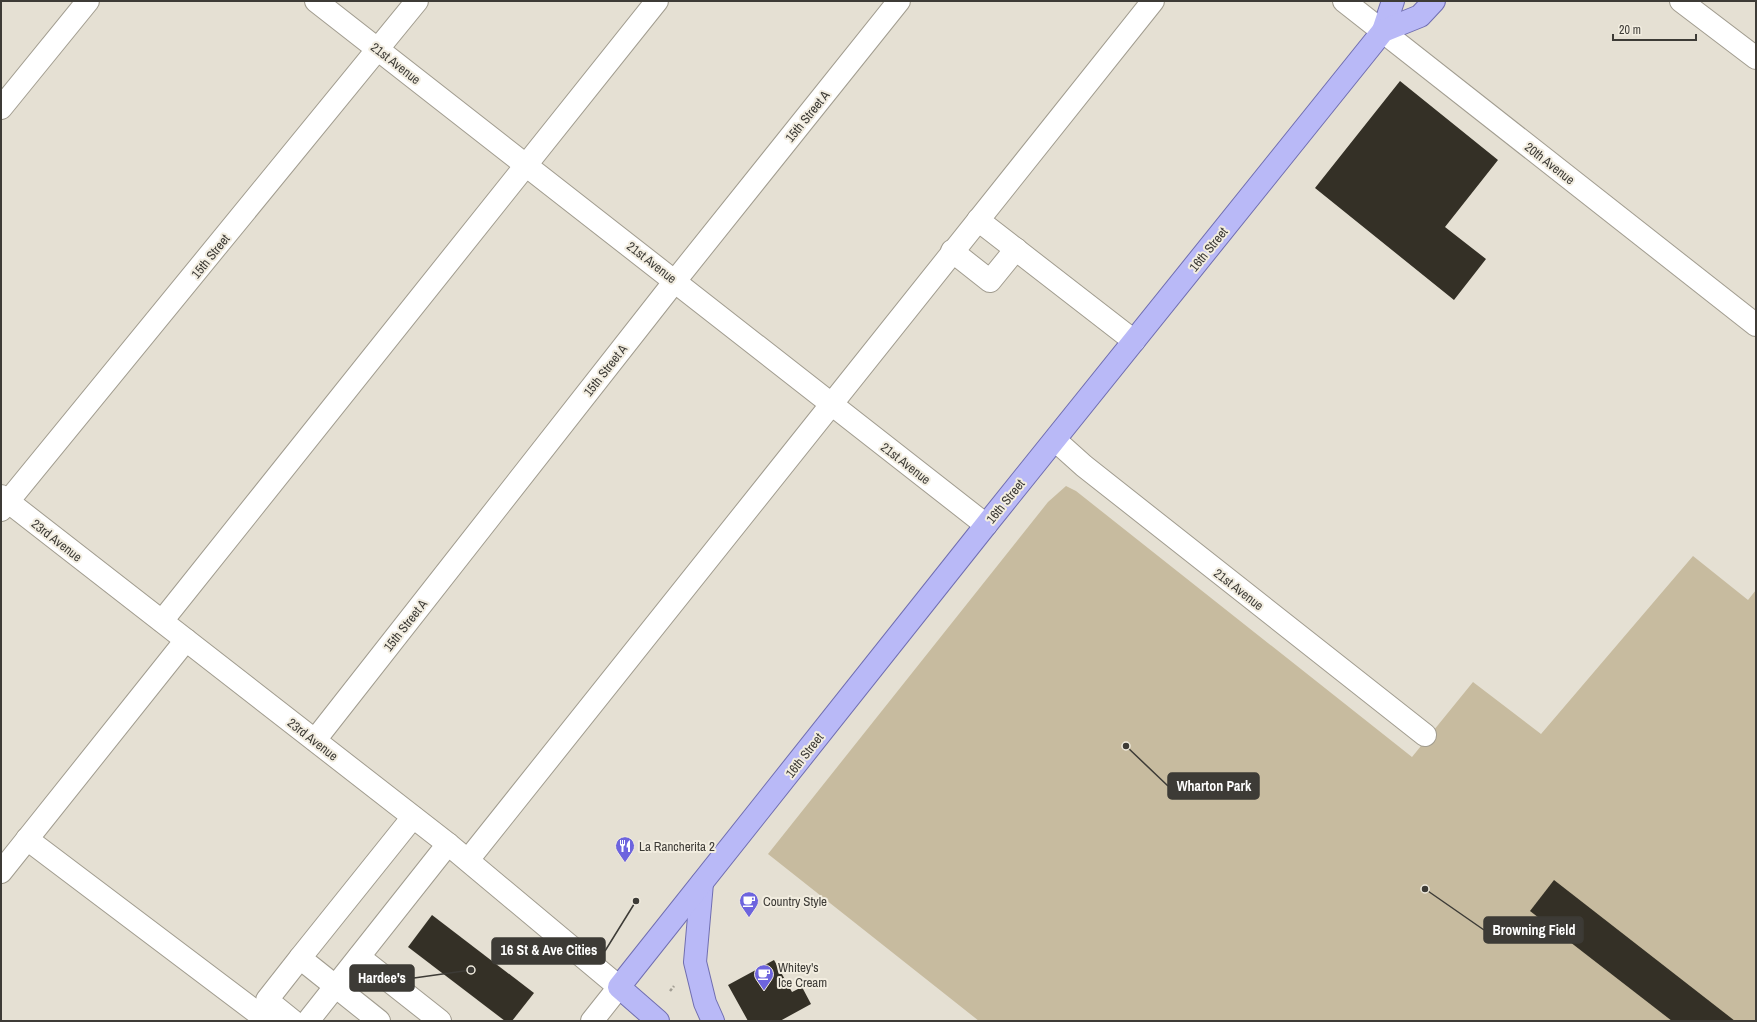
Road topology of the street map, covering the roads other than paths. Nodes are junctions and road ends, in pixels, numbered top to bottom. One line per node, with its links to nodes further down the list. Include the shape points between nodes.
1 (88, 1): 14 (street)
2 (316, 1): 12 (street, 21st Avenue)
3 (417, 1): 12 (street, 15th Street)
4 (657, 1): 15 (street)
5 (898, 1): 19 (street, 15th Street A)
6 (1153, 1): 16 (street)
7 (1344, 1): 11 (street, 20th Avenue)
8 (1393, 1): 11 (main road)
9 (1434, 1): 11 (main road, 16th Street, via 1420,16)
10 (1686, 3): 13 (street)
11 (1383, 31): 20 (street, 20th Avenue); 21 (main road, 16th Street)
12 (379, 49): 15 (street, 21st Avenue); 24 (street, 15th Street)
13 (1756, 58)
14 (1, 108)
15 (525, 164): 19 (street, 21st Avenue); 26 (street)
16 (978, 220): 17 (street); 18 (street)
17 (1016, 249): 18 (street, via 990,281); 21 (street)
18 (952, 251): 22 (street)
19 (675, 281): 22 (street, 21st Avenue); 29 (street, 15th Street A)
20 (1756, 325)
21 (1134, 341): 23 (main road, 16th Street)
22 (830, 404): 25 (street, 21st Avenue); 33 (street)
23 (1055, 440): 25 (main road, 16th Street); 28 (street, 21st Avenue, via 1084,466)
24 (3, 503): 26 (street, 23rd Avenue)
25 (986, 525): 35 (main road, 16th Street)
26 (162, 621): 27 (street, 23rd Avenue)
27 (186, 640): 29 (street, 23rd Avenue); 31 (street)
28 (1425, 735)
29 (315, 740): 30 (street, 23rd Avenue)
30 (413, 817): 32 (street, 23rd Avenue); 37 (street)
31 (27, 840): 34 (street); 40 (street)
32 (448, 844): 33 (street, 23rd Avenue); 36 (street)
33 (468, 860): 39 (street, 23rd Avenue)
34 (1, 872)
35 (702, 884): 39 (main road, 16th Street); 47 (main road, via 695,962 705,1003)
36 (359, 957): 38 (street); 44 (street)
37 (300, 958): 38 (street); 41 (street, via 267,1000)
38 (335, 987): 42 (street); 43 (street)
39 (619, 987): 45 (street, 16th Street); 46 (main road)
40 (268, 1021)
41 (293, 1021)
42 (308, 1021)
43 (379, 1021)
44 (440, 1021)
45 (592, 1021)
46 (658, 1021)
47 (713, 1021)

